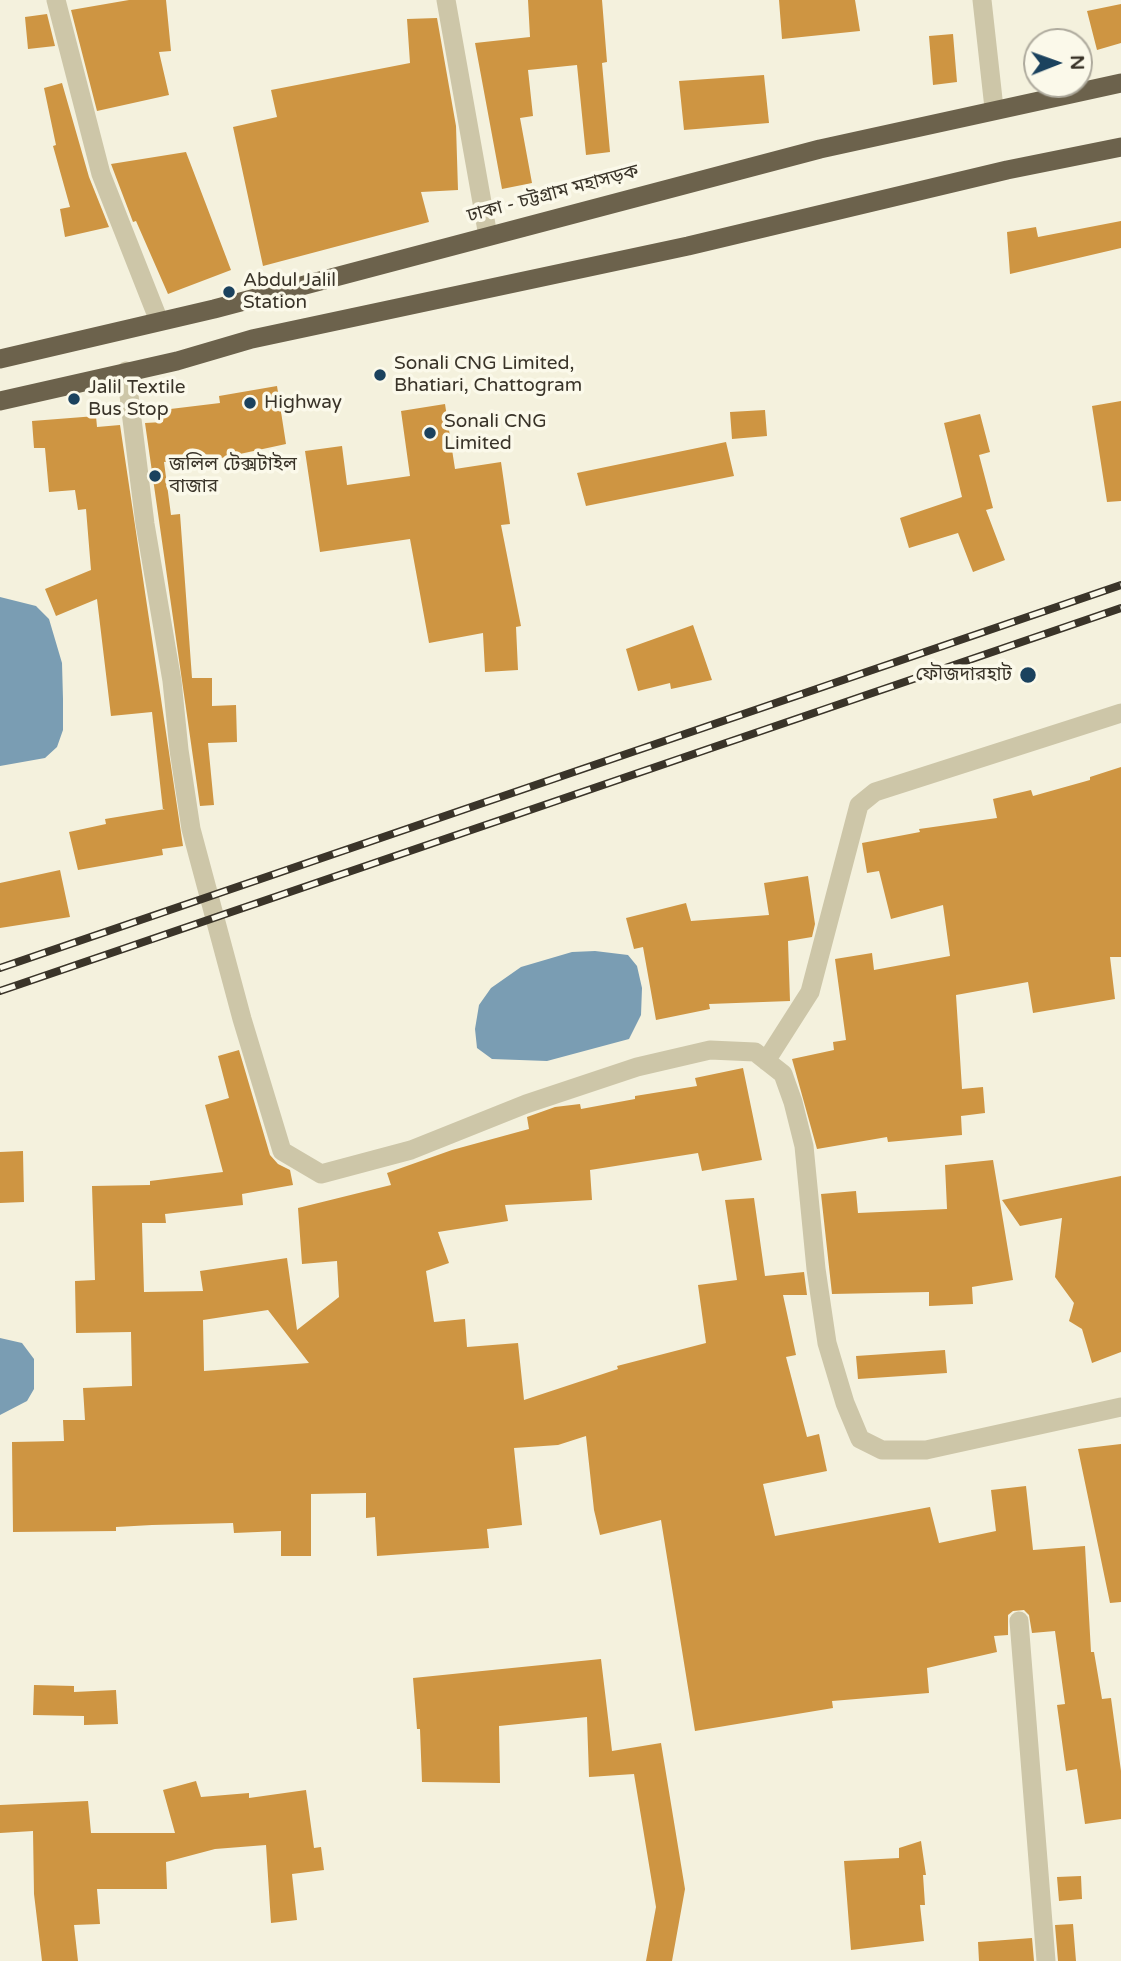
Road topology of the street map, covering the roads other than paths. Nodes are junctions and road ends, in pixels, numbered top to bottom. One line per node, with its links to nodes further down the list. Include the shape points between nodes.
1 (56, 0): 12 (street, via 101,174)
2 (446, 0): 11 (street)
3 (982, 0): 9 (street)
4 (1121, 83): 5 (highway, ঢাকা - চট্টগ্রাম মহাসড়ক)
5 (1093, 89)
6 (1121, 93): 7 (highway)
7 (1093, 94)
8 (1046, 98): 9 (highway, ঢাকা - চট্টগ্রাম মহাসড়ক)
9 (994, 108): 11 (highway, ঢাকা - চট্টগ্রাম মহাসড়ক, via 675,185)
10 (1121, 147): 14 (highway)
11 (488, 236): 12 (highway, ঢাকা - চট্টগ্রাম মহাসড়ক)
12 (159, 321): 13 (highway, ঢাকা - চট্টগ্রাম মহাসড়ক)
13 (0, 359)
14 (126, 371): 15 (highway); 17 (street, via 191,829 282,1151 321,1174 411,1150 637,1067 710,1050 755,1052)
15 (0, 401)
16 (1121, 713): 17 (street, via 875,792 859,805 810,992)
17 (766, 1061): 18 (street, via 783,1074 796,1113 804,1146 827,1343 860,1439 882,1450 926,1450)
18 (1121, 1407)
19 (1018, 1621): 20 (street)
20 (1046, 1961)

